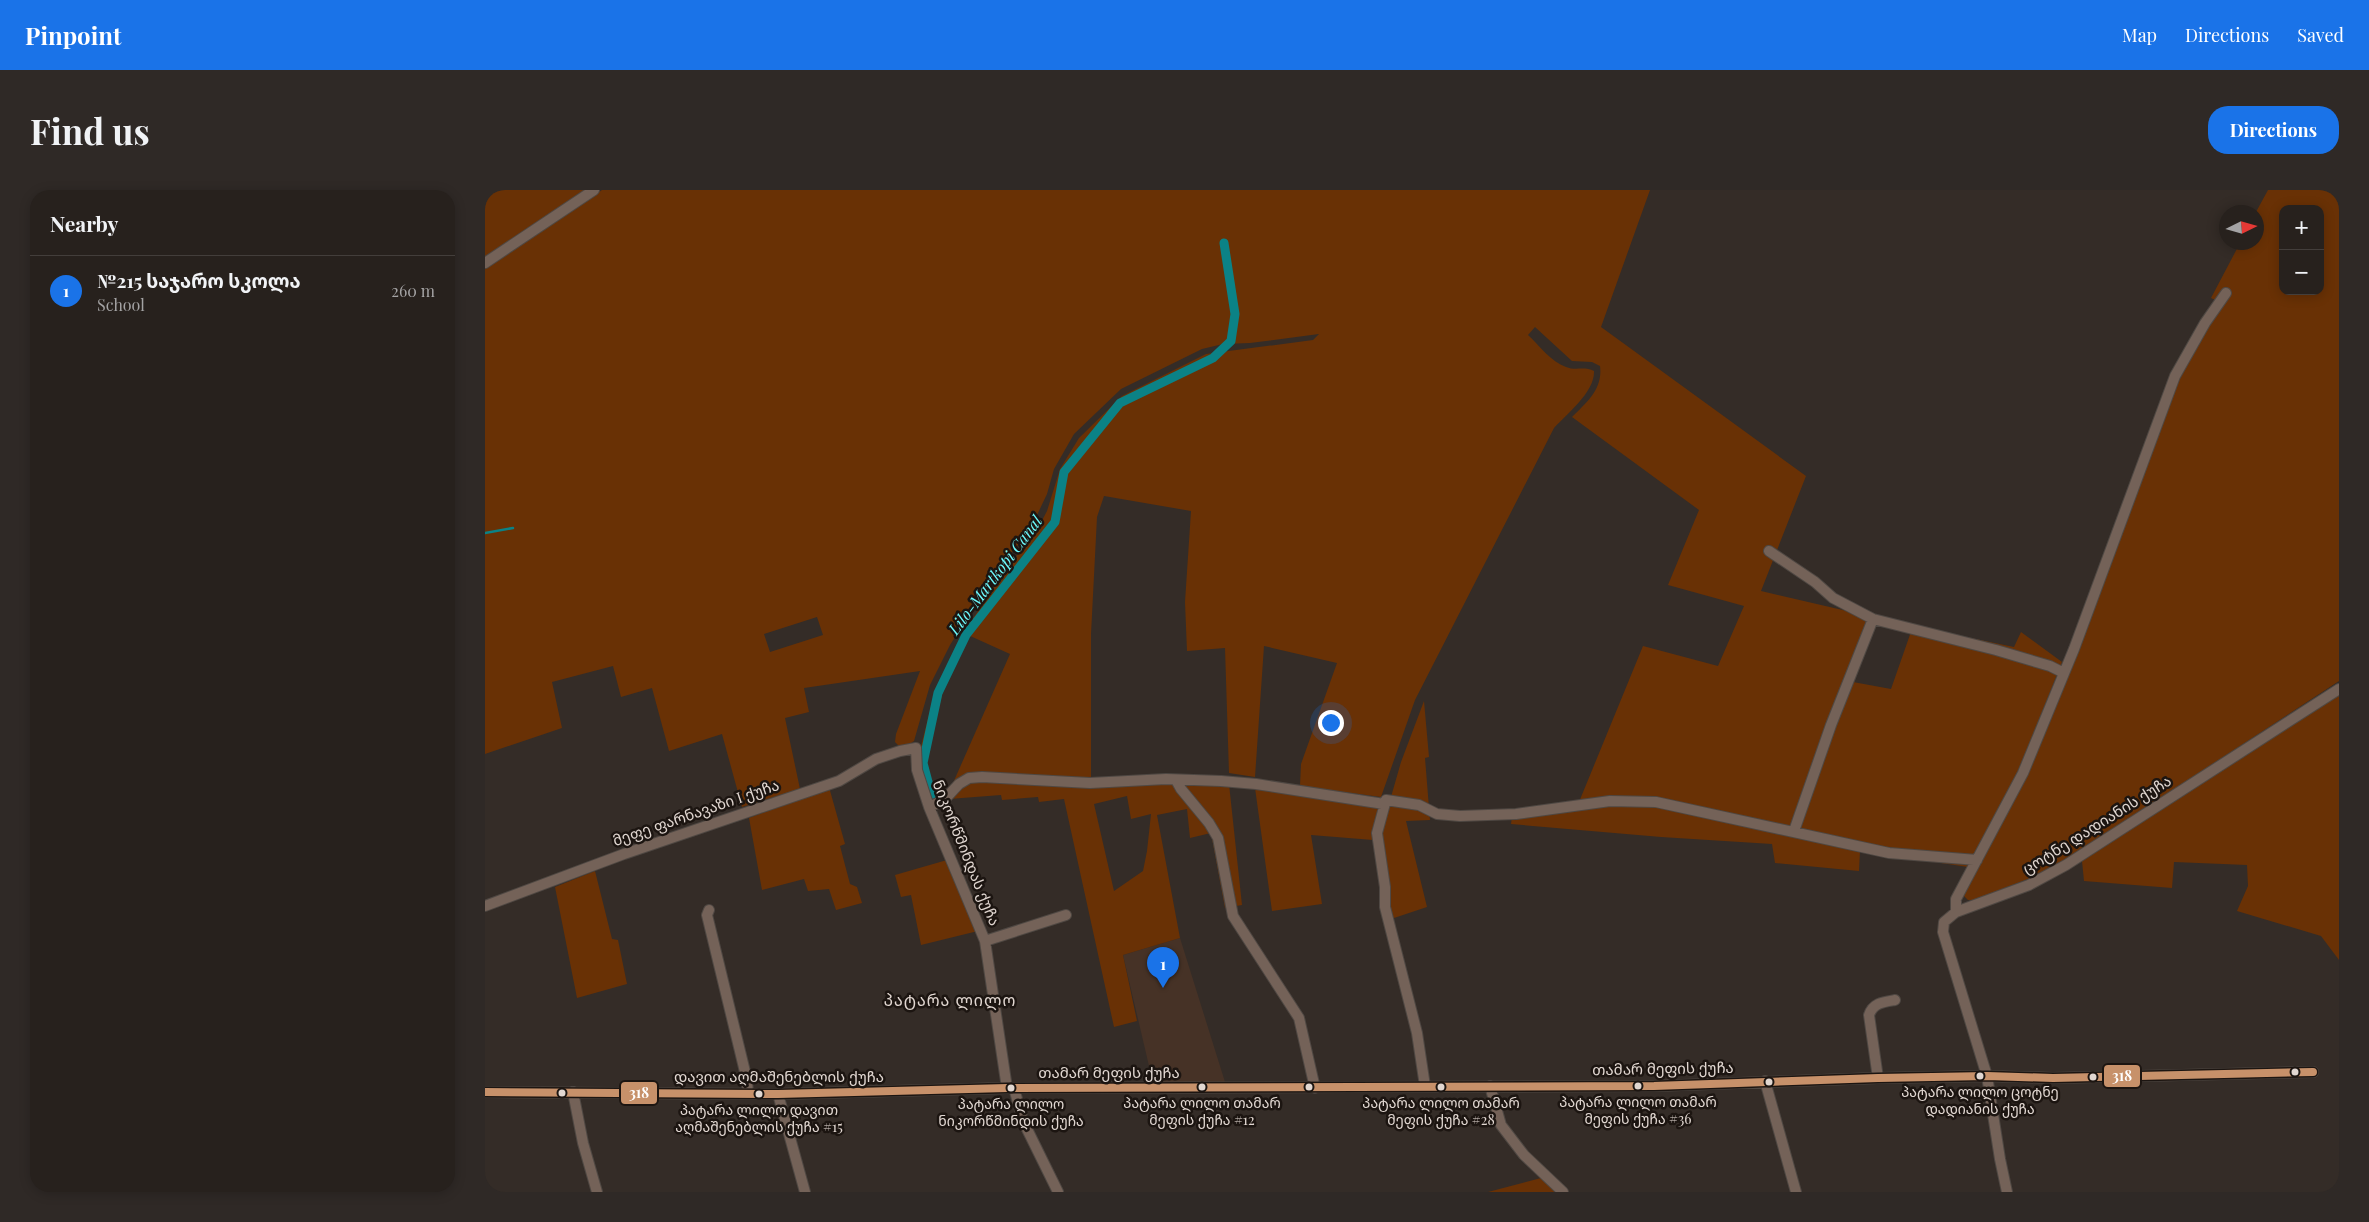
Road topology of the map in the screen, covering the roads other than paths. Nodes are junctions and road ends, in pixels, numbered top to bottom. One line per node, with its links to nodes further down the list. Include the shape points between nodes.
1 (594, 190): 2 (street)
2 (485, 263)
3 (2227, 293): 6 (street, via 2205,323 2175,376)
4 (1769, 551): 5 (street, via 1833,598)
5 (1873, 619): 6 (street, via 1996,650); 12 (street)
6 (2064, 673): 13 (street, via 2023,772)
7 (2339, 689): 16 (street, ცოტნე დადიანის ქუჩა, via 2066,865 2029,885)
8 (916, 748): 11 (street, ნიკორწმინდას ქუჩა, via 917,770); 14 (street, მეფე ფარნავაზი I ქუჩა, via 876,759 839,781 623,854)
9 (1176, 780): 10 (street, via 1256,784); 11 (street, via 1090,783 969,778 944,800); 27 (street, via 1218,838 1233,916 1299,1018)
10 (1385, 802): 12 (street, via 1419,804 1437,814 1461,816 1516,814 1630,800 1657,802); 24 (street, via 1377,833 1385,908 1417,1033)
11 (929, 807): 18 (street, ნიკორწმინდას ქუჩა)
12 (1794, 831): 13 (street, via 1889,853)
13 (1977, 860): 16 (street, via 1956,899)
14 (485, 906)
15 (709, 910): 30 (street, via 707,915)
16 (1956, 912): 21 (street, via 1944,922 1943,932)
17 (1066, 915): 18 (street)
18 (985, 941): 26 (street, ნიკორწმინდას ქუჩა)
19 (1895, 1000): 22 (street, via 1879,1003 1869,1015)
20 (2313, 1072): 21 (street, თამარ მეფის ქუჩა, via 2053,1078)
21 (1987, 1076): 22 (street, თამარ მეფის ქუჩა); 37 (street)
22 (1878, 1078): 23 (street, თამარ მეფის ქუჩა)
23 (1765, 1082): 25 (street, თამარ მეფის ქუჩა); 36 (street)
24 (1425, 1086): 25 (street, თამარ მეფის ქუჩა); 27 (street, თამარ მეფის ქუჩა)
25 (1490, 1086): 35 (street, via 1501,1125 1524,1155)
26 (1010, 1088): 27 (street, თამარ მეფის ქუჩა); 31 (street, დავით აღმაშენებლის ქუჩა); 34 (street, ნიკორწმინდას ქუჩა)
27 (1315, 1088)
28 (485, 1092): 29 (street, დავით აღმაშენებლის ქუჩა)
29 (573, 1092): 30 (street, დავით აღმაშენებლის ქუჩა); 32 (street)
30 (748, 1094): 31 (street, დავით აღმაშენებლის ქუჩა)
31 (777, 1094): 33 (street)
32 (597, 1192)
33 (805, 1192)
34 (1058, 1192)
35 (1563, 1192)
36 (1796, 1192)
37 (2007, 1192)

